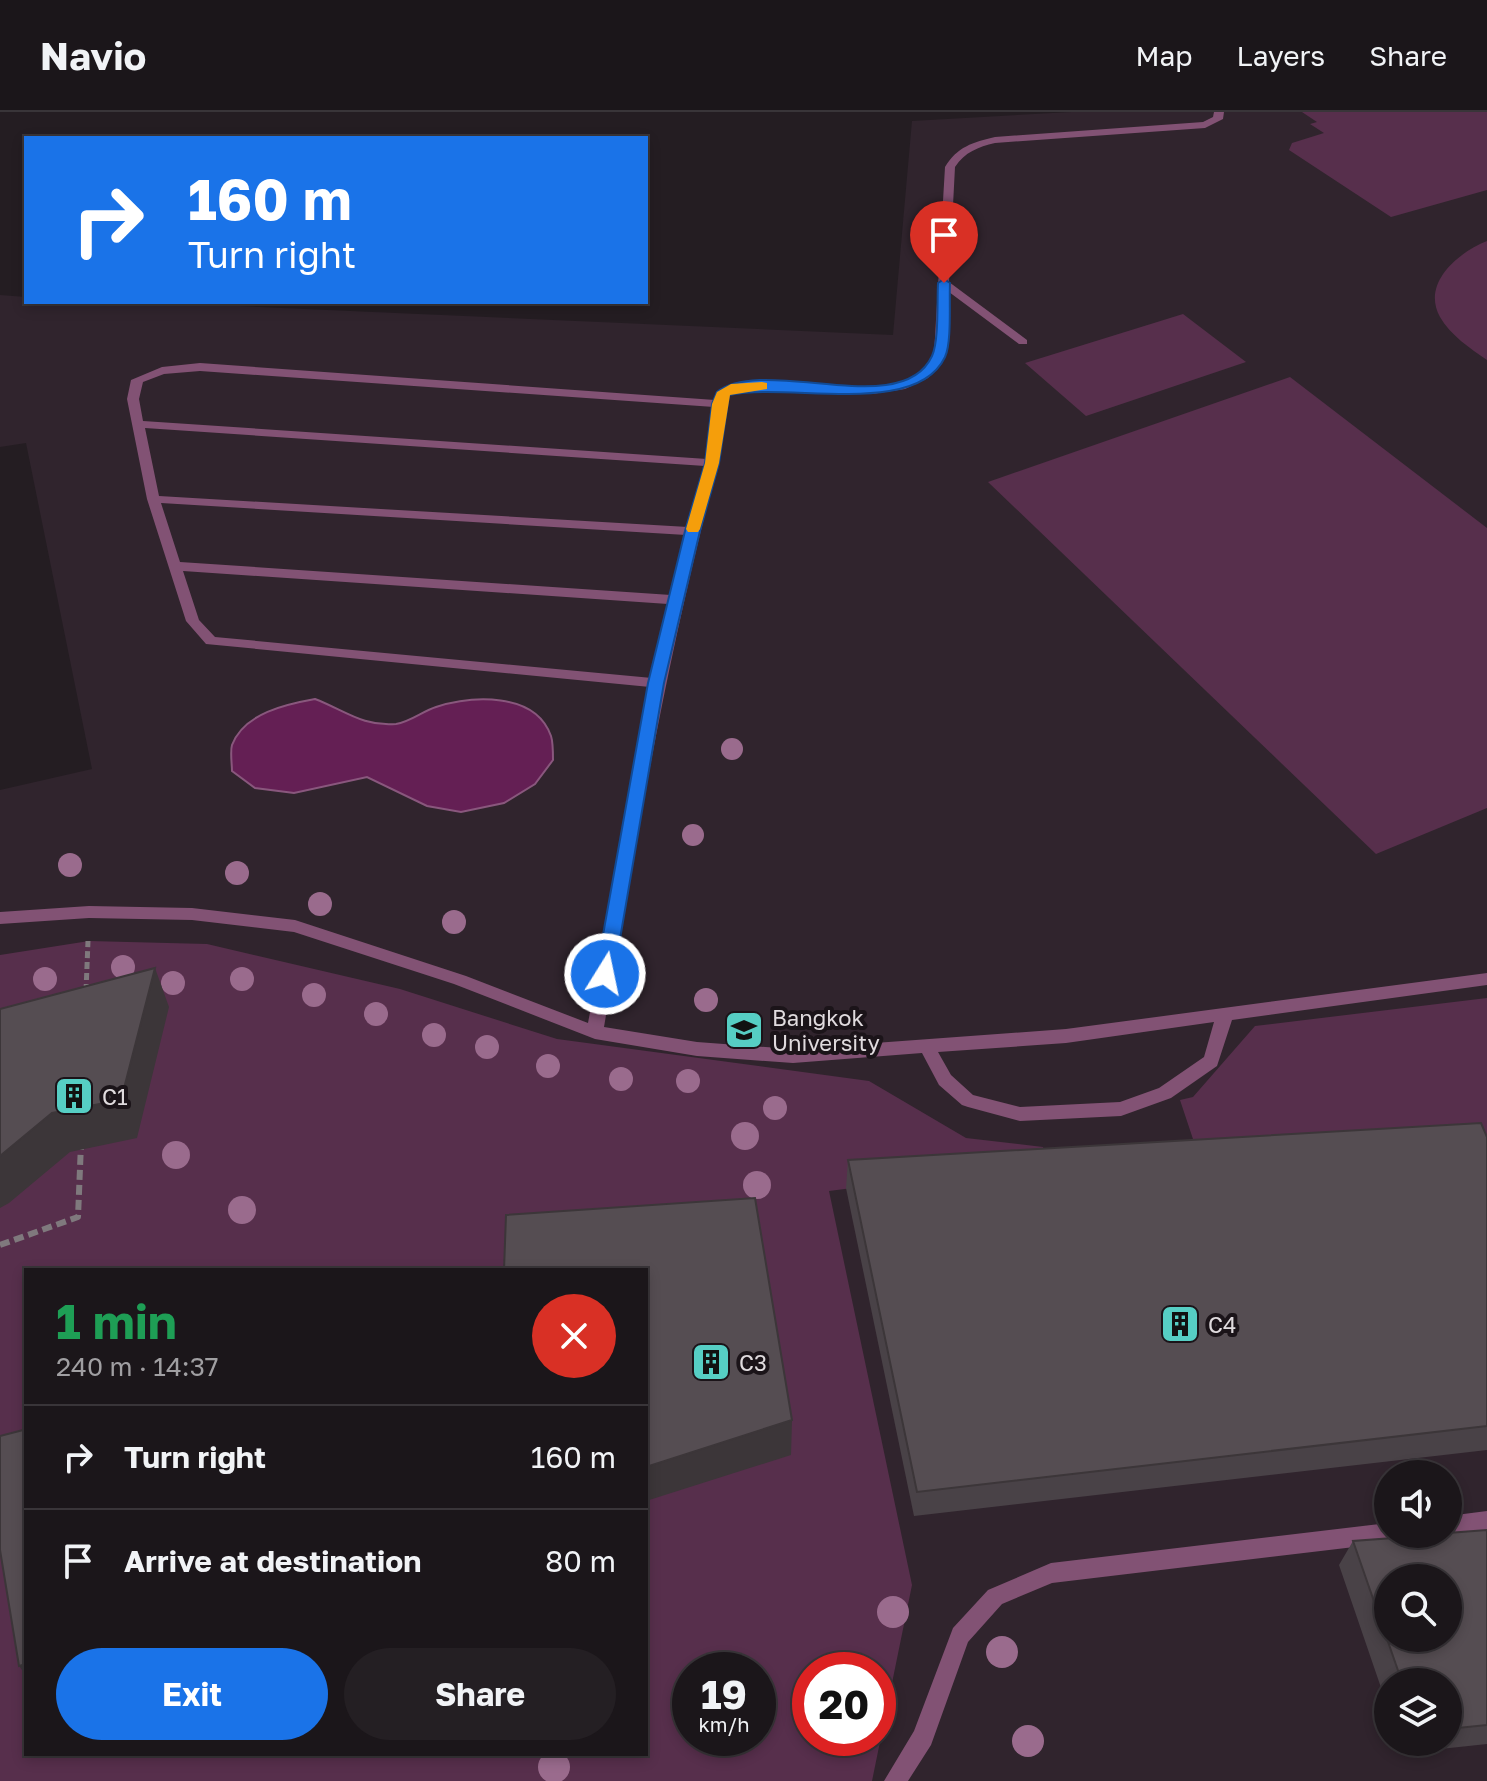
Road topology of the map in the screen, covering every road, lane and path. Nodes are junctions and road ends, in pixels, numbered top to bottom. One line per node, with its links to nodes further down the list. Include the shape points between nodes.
1 (1219, 112): 2 (lane, via 1218,119 1205,125 995,140 965,149 950,167)
2 (944, 283): 3 (lane); 4 (lane, via 940,354 927,373 909,384 883,390 753,386 724,392)
3 (1023, 342)
4 (719, 404): 5 (lane, via 200,367 137,380); 6 (lane)
5 (137, 424): 6 (lane); 7 (lane)
6 (712, 463): 8 (lane)
7 (153, 499): 8 (lane); 9 (lane)
8 (692, 531): 10 (lane)
9 (174, 566): 10 (lane); 11 (lane, via 193,621 211,641)
10 (676, 600): 11 (lane)
11 (656, 683): 17 (lane)
12 (89, 912): 13 (lane); 15 (path); 17 (lane, via 192,914 295,926 460,980)
13 (0, 918)
14 (1487, 979): 16 (lane)
15 (86, 1003)
16 (1225, 1015): 18 (lane); 18 (lane, via 1211,1061 1165,1093 1121,1109 1020,1114 968,1100 945,1080)
17 (595, 1032): 18 (lane, via 697,1049 793,1056)
18 (927, 1047)
19 (81, 1141): 20 (path, via 78,1217)
20 (0, 1245)
21 (1487, 1521): 22 (lane)
22 (1462, 1524)
23 (1374, 1535): 24 (lane, via 1051,1573 995,1597 960,1635 923,1737)
24 (895, 1781)

